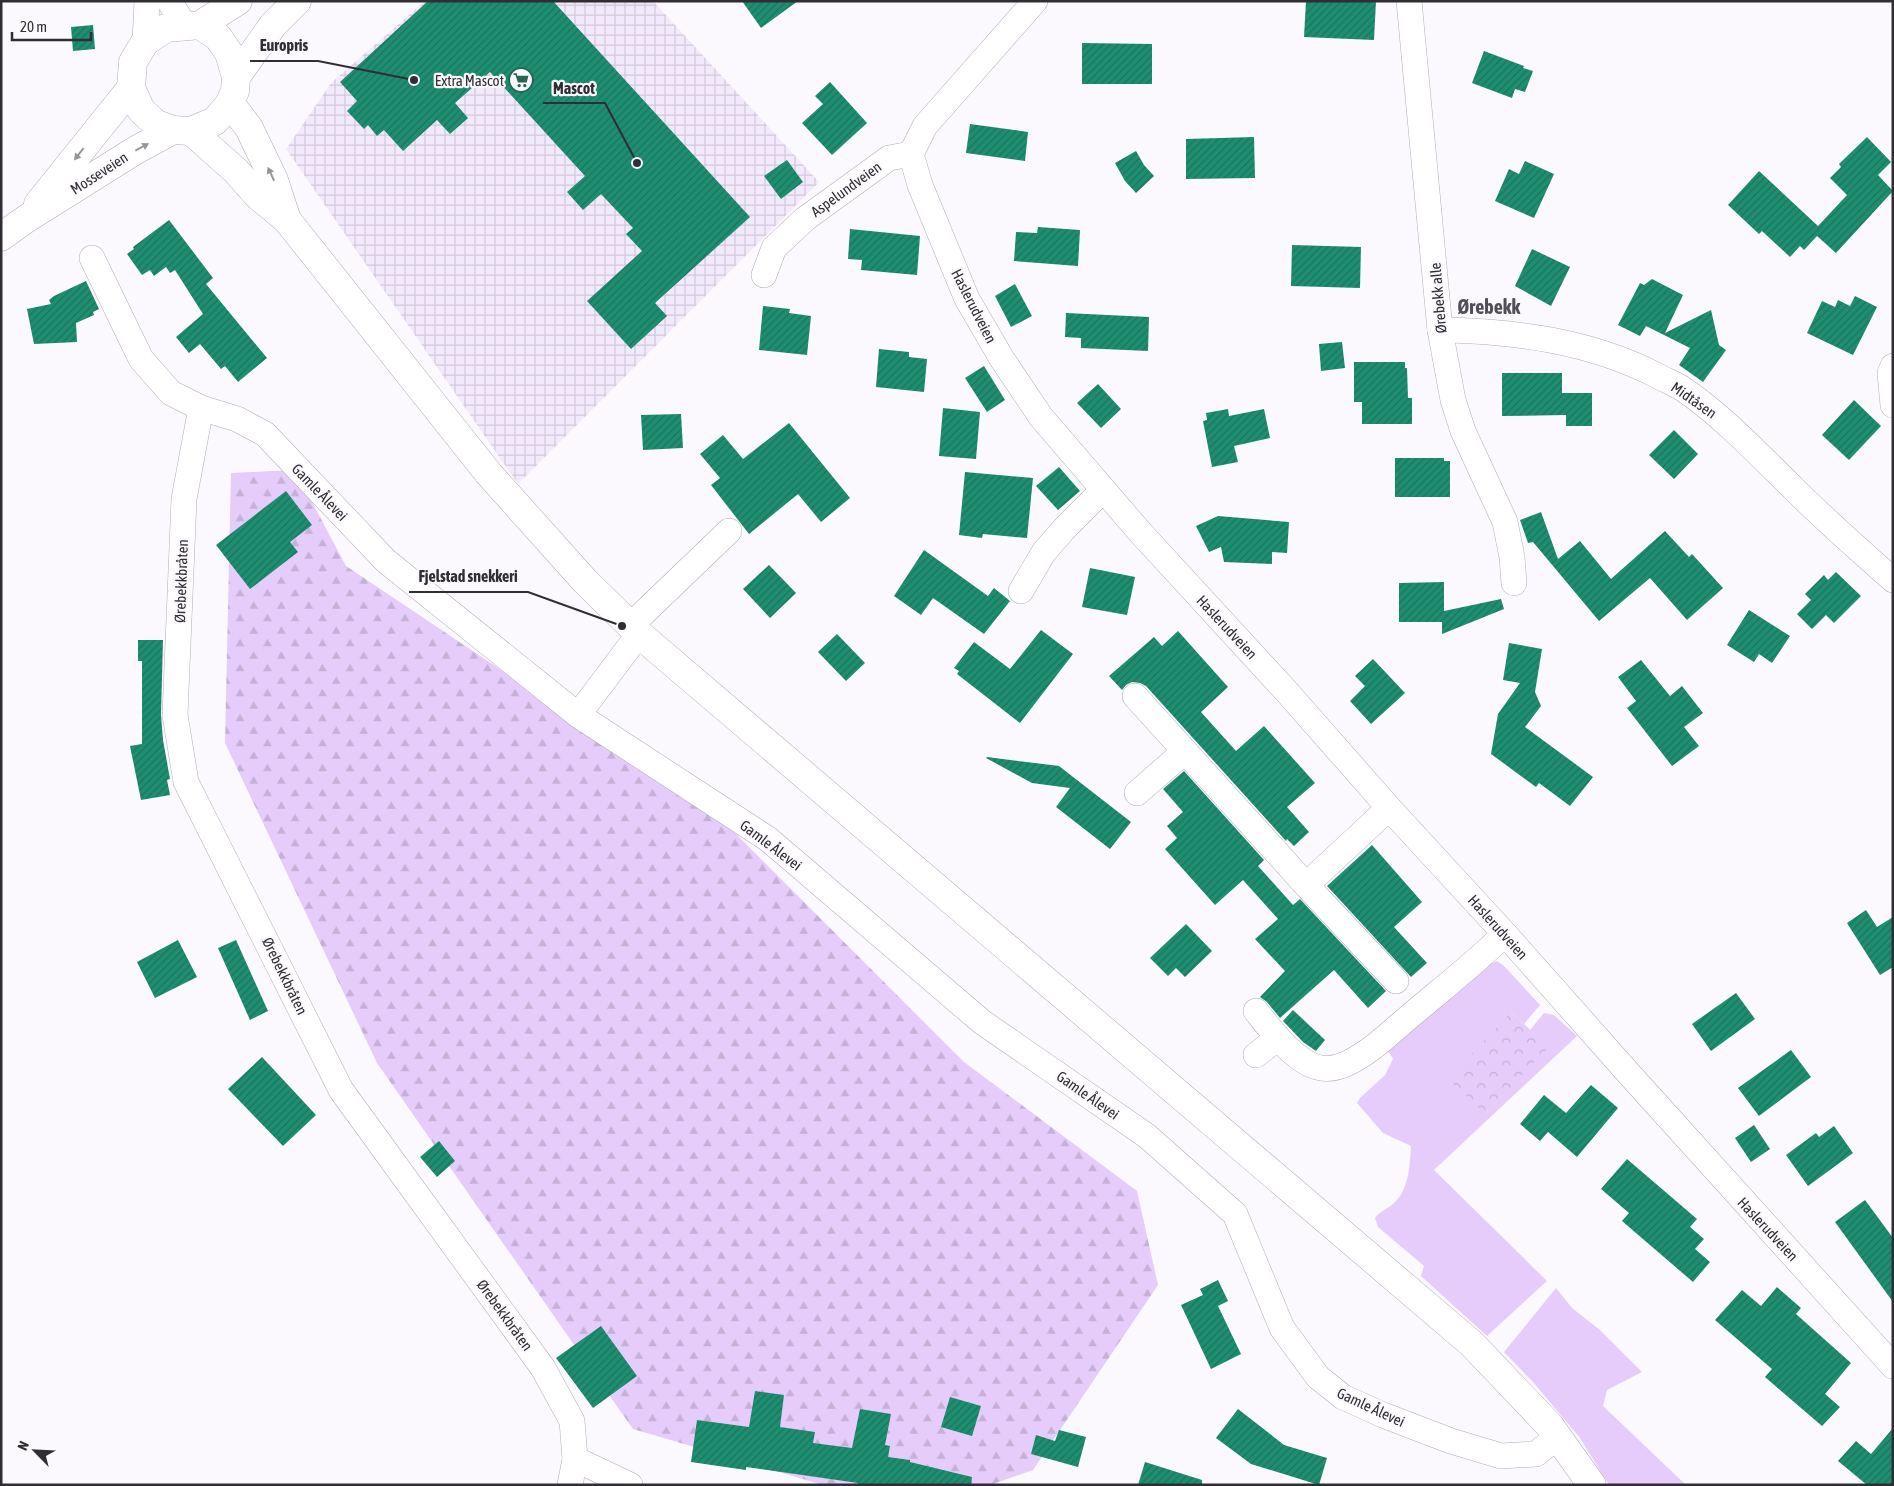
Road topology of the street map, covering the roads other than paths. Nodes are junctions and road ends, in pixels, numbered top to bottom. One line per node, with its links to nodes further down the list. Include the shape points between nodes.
1 (147, 1): 8 (street)
2 (169, 1): 7 (street)
3 (238, 1): 7 (main road)
4 (297, 1): 10 (main road, via 273,25)
5 (1035, 1): 12 (street, via 925,126)
6 (1409, 1): 18 (street, Ørebekk alle)
7 (192, 25): 8 (main road, via 166,28); 10 (main road, via 218,37 229,53)
8 (145, 42): 9 (main road, via 133,62)
9 (131, 88): 11 (main road, via 141,110 156,124); 13 (main road, Mosseveien, one-way to 13)
10 (233, 90): 11 (main road, via 215,121); 14 (main road, one-way to 10, via 274,180)
11 (182, 131): 13 (main road, Mosseveien, one-way to 11, via 136,150); 14 (main road, via 236,171)
12 (911, 154): 17 (street, Aspelundveien, via 889,158 805,219 774,248); 22 (street, Haslerudveien, via 920,185 968,298 1002,359 1041,417)
13 (26, 219): 15 (main road, Mosseveien)
14 (286, 220): 27 (main road, via 489,474 585,581)
15 (1, 237)
16 (92, 258): 21 (street, Gamle Ålevei, via 141,359 171,393)
17 (764, 275)
18 (1440, 330): 24 (street, Midtåsen, via 1536,337 1594,349 1682,389 1727,424 1829,524); 25 (street, Ørebekk alle, via 1453,400 1463,431 1505,522)
19 (1893, 366): 20 (street, via 1890,373)
20 (1893, 406)
21 (201, 408): 29 (street, Gamle Ålevei, via 237,419 265,434 386,561); 41 (street, Ørebekkbråten, via 184,499 175,715 186,782 342,1090 543,1368 572,1421)
22 (1103, 490): 26 (street, via 1044,552); 32 (street, Haslerudveien)
23 (729, 531): 27 (street)
24 (1893, 580)
25 (1514, 583)
26 (1021, 591)
27 (635, 630): 29 (street); 40 (main road, via 1472,1344)
28 (1135, 696): 30 (street)
29 (578, 715): 40 (street, Gamle Ålevei, via 768,839 982,1022 1147,1136 1235,1214 1282,1328 1318,1377 1342,1396 1442,1438 1501,1456 1536,1454)
30 (1185, 751): 31 (street); 33 (street)
31 (1137, 793)
32 (1389, 808): 33 (street); 34 (street, Haslerudveien)
33 (1306, 885): 35 (street)
34 (1506, 934): 37 (street, via 1376,1044 1350,1062 1332,1069 1319,1068 1305,1063); 39 (street, Haslerudveien)
35 (1396, 981)
36 (1256, 1012): 37 (street)
37 (1278, 1038): 38 (street)
38 (1256, 1055)
39 (1893, 1366)
40 (1558, 1436): 44 (main road)
41 (575, 1459): 42 (street, Ørebekkbråten); 43 (street)
42 (570, 1485)
43 (630, 1485)
44 (1592, 1485)

